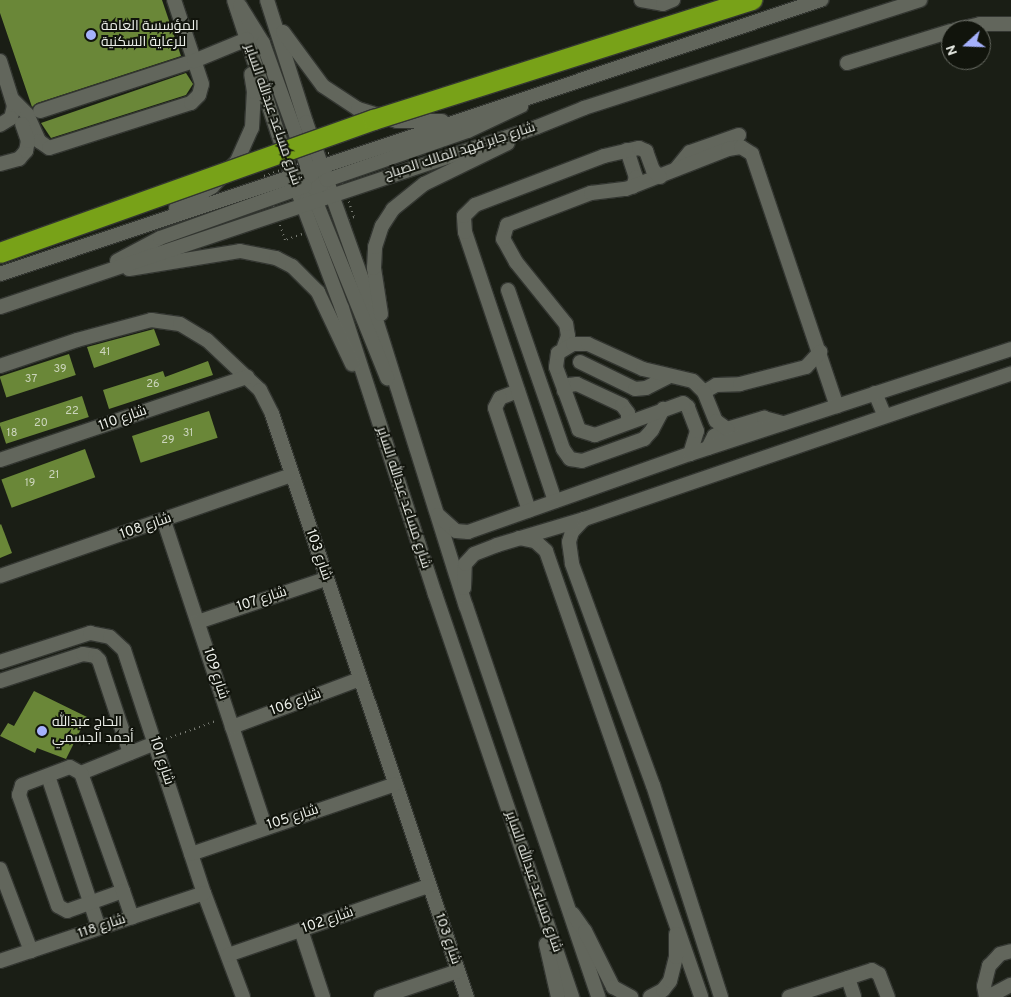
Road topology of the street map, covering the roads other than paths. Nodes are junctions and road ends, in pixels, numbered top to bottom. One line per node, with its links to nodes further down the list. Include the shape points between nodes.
1 (174, 0): 14 (street)
2 (234, 0): 13 (street, شارع مساعد عبدالله الساير); 30 (street, via 251,20 263,43)
3 (267, 0): 9 (street, شارع مساعد عبدالله الساير)
4 (641, 0): 5 (street, via 653,4)
5 (673, 0)
6 (752, 0): 37 (highway, bridge, via 374,120)
7 (821, 0): 17 (street)
8 (920, 0): 22 (street, شارع جابر فهد المالك الصباح, via 584,108)
9 (273, 17): 20 (street, via 309,71 340,99 358,109 397,121); 30 (street, شارع مساعد عبدالله الساير)
10 (991, 24): 11 (street)
11 (1011, 24)
12 (941, 34): 16 (street)
13 (247, 40): 14 (street); 28 (street, شارع مساعد عبدالله الساير); 36 (street, via 254,110 246,145 226,175 212,187)
14 (194, 60): 18 (street, via 201,90 191,103 53,148 42,145 32,124); 19 (street)
15 (0, 61): 18 (street)
16 (847, 63)
17 (545, 92): 20 (street); 30 (street, via 483,125)
18 (13, 103): 21 (street, via 11,118); 26 (street, via 27,137 28,148 19,159)
19 (40, 111)
20 (461, 120): 30 (street)
21 (0, 124): 25 (street, via 10,125 18,131 21,144 17,152)
22 (536, 127): 33 (street, شارع جابر فهد المالك الصباح); 42 (street, via 424,184 393,209 375,246 374,268)
23 (627, 150): 29 (street, via 644,149 653,170); 31 (street, via 636,177); 52 (street, via 475,205 464,216 465,232)
24 (752, 154): 27 (street, via 732,147); 27 (street, via 742,134 690,152); 45 (street)
25 (0, 158)
26 (0, 164)
27 (675, 170): 29 (street)
28 (292, 176): 30 (street, شارع مساعد عبدالله الساير); 36 (street)
29 (660, 177): 31 (street)
30 (313, 183): 33 (street, شارع مساعد عبدالله الساير); 34 (street, شارع مساعد عبدالله الساير); 38 (street, via 160,238); 56 (street, via 376,356)
31 (633, 187): 32 (street)
32 (603, 191): 35 (street, via 585,187); 43 (street, via 510,221 503,234 526,277 563,319 568,336)
33 (332, 195): 42 (street, شارع مساعد عبدالله الساير)
34 (303, 205): 38 (street); 59 (street, شارع مساعد عبدالله الساير, via 342,308)
35 (530, 205)
36 (159, 219): 39 (street)
37 (0, 253)
38 (102, 272): 41 (street); 59 (street, via 240,251 258,253 292,266 318,292)
39 (0, 274)
40 (511, 288): 58 (street, via 534,344 533,361 563,449 573,460 582,461 644,439)
41 (0, 307)
42 (384, 344): 56 (street, شارع مساعد عبدالله الساير)
43 (564, 348): 50 (street, via 588,344 627,364); 51 (street, via 555,360)
44 (1011, 350): 53 (street)
45 (820, 352): 54 (street, via 806,367 740,384 716,385); 55 (street)
46 (581, 359): 50 (street, via 650,386)
47 (0, 366): 49 (street, شارع 103, via 151,320 180,324 207,340)
48 (1011, 374): 60 (street)
49 (247, 377): 67 (street, شارع 110); 68 (street, شارع 103, via 260,390 272,414)
50 (673, 378): 54 (street, via 693,381); 57 (street, via 682,390)
51 (564, 391): 62 (street, via 568,385 577,384 622,405 628,412); 62 (street, via 575,426 583,433 595,435)
52 (518, 392): 69 (street); 70 (street, via 500,398 496,408)
53 (876, 393): 55 (street); 60 (street)
54 (705, 394): 57 (street, via 694,396); 64 (street, via 716,421)
55 (836, 401): 61 (street); 63 (street)
56 (401, 405): 71 (street, شارع مساعد عبدالله الساير)
57 (684, 405): 58 (street); 66 (street, via 697,435)
58 (663, 408): 62 (street)
59 (374, 409): 97 (street, شارع مساعد عبدالله الساير)
60 (885, 416): 72 (street)
61 (769, 418): 63 (street); 64 (street)
62 (628, 422)
63 (783, 423): 65 (street)
64 (727, 429): 65 (street, via 714,436)
65 (708, 448): 66 (street)
66 (690, 454): 69 (street)
67 (0, 460)
68 (291, 474): 73 (street, شارع 108); 78 (street, شارع 103)
69 (555, 502): 70 (street)
70 (530, 510): 74 (street)
71 (434, 511): 74 (street, via 456,531 468,532); 79 (street, شارع مساعد عبدالله الساير)
72 (584, 519): 75 (street); 90 (street, via 572,532 569,542 572,564)
73 (164, 521): 77 (street, شارع 108); 80 (street, شارع 109)
74 (490, 524): 76 (street, via 491,535)
75 (518, 538): 76 (street); 91 (street, via 535,541 546,550)
76 (497, 545): 79 (street, via 474,554 465,564)
77 (0, 576)
78 (326, 579): 80 (street, شارع 107); 82 (street, شارع 103)
79 (466, 606): 100 (street, شارع مساعد عبدالله الساير)
80 (198, 622): 84 (street, شارع 109)
81 (2, 661): 83 (street); 85 (street, شارع 101, via 90,633 110,637 124,650)
82 (360, 679): 84 (street, شارع 106); 89 (street, شارع 103)
83 (4, 680): 86 (street, via 83,654 95,656)
84 (230, 722): 92 (street, شارع 109)
85 (155, 743): 86 (street); 93 (street, شارع 101)
86 (130, 753): 87 (street)
87 (81, 773): 88 (street, via 70,768); 96 (street)
88 (48, 776): 99 (street); 99 (street, via 22,785 19,795 58,906 67,911)
89 (395, 784): 92 (street, شارع 105); 95 (street, شارع 103)
90 (653, 785): 91 (street, via 640,781); 122 (street)
91 (632, 792): 101 (street)
92 (265, 827): 93 (street, شارع 105)
93 (191, 854): 98 (street, شارع 101)
94 (0, 869): 105 (street)
95 (428, 886): 104 (street, شارع 102); 109 (street, شارع 103)
96 (123, 891): 99 (street); 102 (street)
97 (536, 892): 116 (street); 117 (street, شارع مساعد عبدالله الساير)
98 (204, 893): 102 (street, شارع 118); 107 (street, شارع 101)
99 (90, 903): 103 (street)
100 (566, 907): 118 (street, شارع مساعد عبدالله الساير); 119 (street, via 586,932 613,988)
101 (671, 909): 120 (street, via 676,957 670,981 663,990); 121 (street)
102 (132, 917): 103 (street, شارع 118)
103 (99, 928): 105 (street, شارع 118)
104 (302, 930): 107 (street, شارع 102); 113 (street)
105 (31, 951): 108 (street, شارع 118)
106 (1011, 951): 126 (street, via 1000,954 989,966 984,986)
107 (228, 955): 112 (street, شارع 101)
108 (0, 961)
109 (458, 971): 114 (street); 115 (street, شارع 103)
110 (848, 978): 123 (street); 124 (street); 125 (street, via 875,970)
111 (1011, 985): 126 (street)
112 (243, 997)
113 (322, 997)
114 (382, 997)
115 (467, 997)
116 (558, 997)
117 (572, 997)
118 (598, 997)
119 (630, 997)
120 (650, 997)
121 (701, 997)
122 (721, 997)
123 (789, 997)
124 (854, 997)
125 (888, 997)
126 (987, 997)

